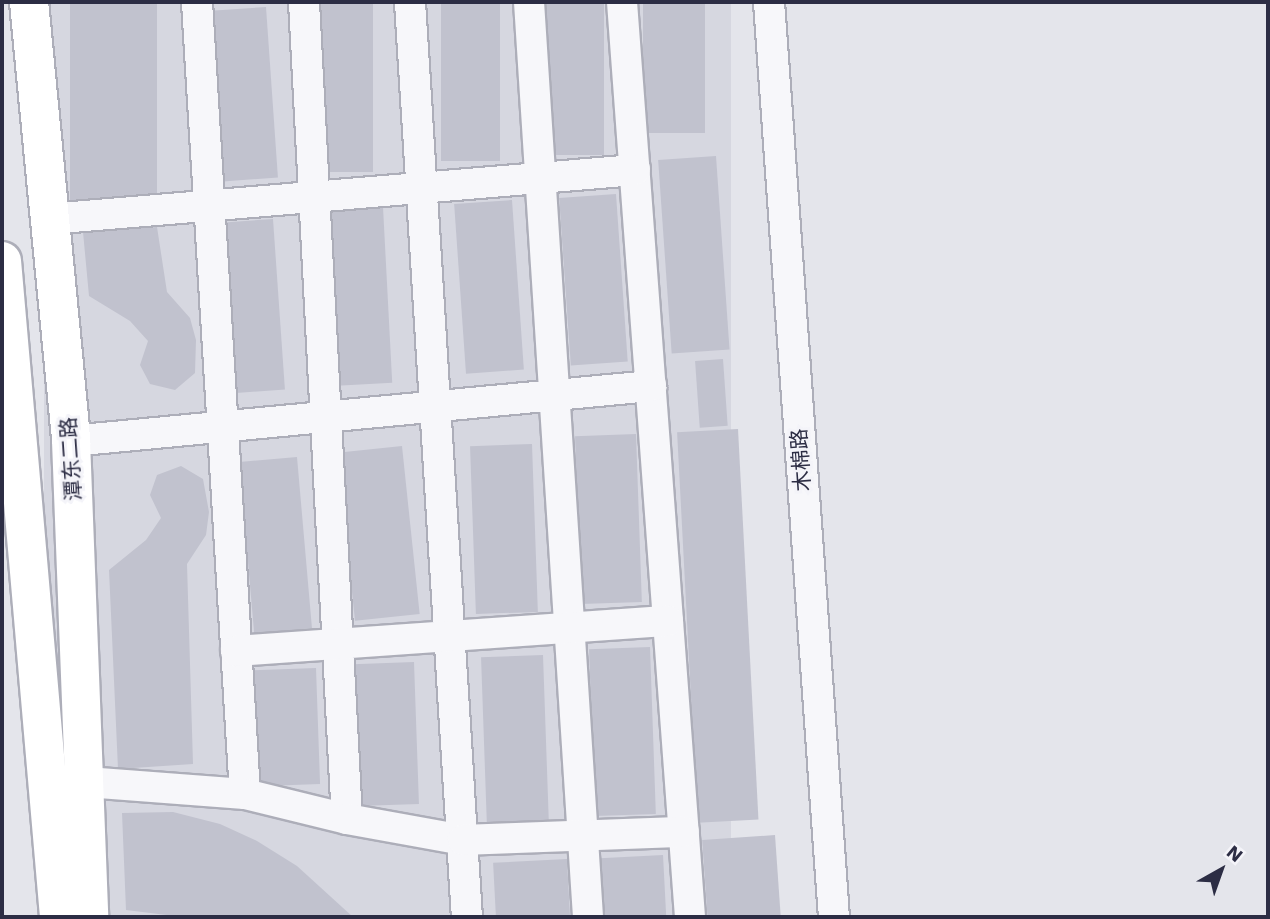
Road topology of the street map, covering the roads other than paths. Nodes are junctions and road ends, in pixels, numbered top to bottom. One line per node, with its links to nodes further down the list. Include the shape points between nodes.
1 (29, 2): 13 (highway, 潭东二路)
2 (197, 2): 12 (street)
3 (304, 2): 11 (street)
4 (410, 2): 10 (street)
5 (529, 2): 9 (street)
6 (622, 2): 8 (street)
7 (769, 2): 37 (street, 木棉路)
8 (635, 170): 9 (street); 15 (street)
9 (541, 178): 10 (street); 16 (street)
10 (422, 188): 11 (street); 17 (street)
11 (314, 197): 12 (street); 18 (street)
12 (209, 205): 13 (street); 19 (street)
13 (49, 219): 20 (highway, 潭东二路)
14 (2, 261): 32 (highway)
15 (651, 386): 16 (street); 21 (street)
16 (555, 396): 17 (street); 22 (street)
17 (436, 407): 18 (street); 23 (street)
18 (326, 418): 19 (street); 24 (street)
19 (223, 429): 20 (street); 25 (street)
20 (71, 441): 26 (highway, 潭东二路)
21 (668, 621): 22 (street); 29 (street)
22 (570, 628): 23 (street); 30 (street)
23 (450, 636): 24 (street); 31 (street)
24 (338, 644): 25 (street); 28 (street)
25 (236, 652): 27 (street)
26 (86, 782): 27 (street); 33 (highway, 潭东二路)
27 (245, 794): 28 (street)
28 (347, 819): 31 (street)
29 (684, 832): 30 (street); 36 (street)
30 (583, 836): 31 (street); 35 (street)
31 (463, 840): 34 (street)
32 (59, 917)
33 (89, 917)
34 (467, 917)
35 (589, 917)
36 (690, 917)
37 (834, 917)

